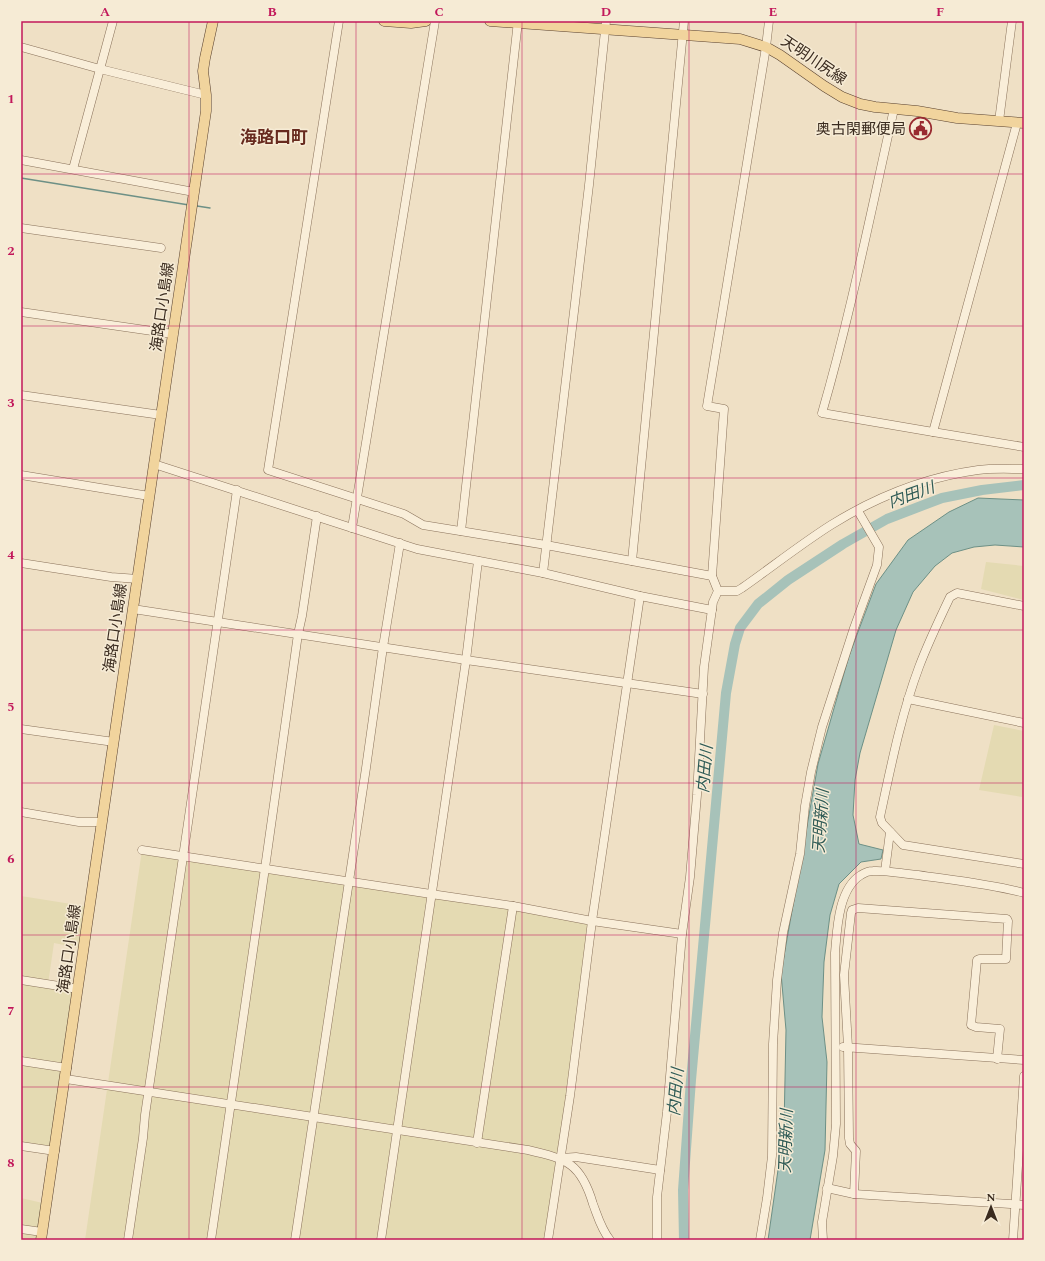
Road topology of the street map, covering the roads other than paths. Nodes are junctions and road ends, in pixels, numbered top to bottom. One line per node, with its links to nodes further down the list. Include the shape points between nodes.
1 (113, 21): 16 (street)
2 (213, 21): 17 (main road, 海路口小島線, via 203,71)
3 (339, 21): 37 (street, via 268,470)
4 (384, 21): 5 (main road)
5 (426, 21)
6 (434, 21): 37 (street)
7 (490, 21): 11 (main road, 天明川尻線)
8 (684, 21): 13 (street)
9 (769, 21): 14 (street)
10 (1012, 21): 19 (street)
11 (518, 22): 12 (main road, 天明川尻線); 41 (street)
12 (605, 25): 13 (main road, 天明川尻線); 43 (street, via 590,185)
13 (682, 35): 14 (main road, 天明川尻線, via 740,39); 44 (street)
14 (766, 46): 18 (main road, 天明川尻線, via 842,97 875,108); 48 (street, via 707,406 724,409)
15 (21, 47): 16 (street)
16 (100, 69): 17 (street); 22 (street)
17 (206, 95): 23 (main road, 海路口小島線)
18 (894, 109): 19 (main road, 天明川尻線); 30 (street, via 836,366 822,413)
19 (999, 121): 20 (main road, 天明川尻線)
20 (1020, 123): 30 (street)
21 (21, 160): 22 (street)
22 (73, 169): 23 (street)
23 (194, 192): 27 (main road, 海路口小島線)
24 (21, 228): 25 (street)
25 (161, 248)
26 (21, 312): 27 (street)
27 (173, 334): 29 (main road, 海路口小島線)
28 (21, 395): 29 (street)
29 (161, 415): 32 (main road, 海路口小島線)
30 (933, 432): 31 (street)
31 (1024, 446)
32 (154, 464): 35 (street); 36 (main road, 海路口小島線)
33 (1024, 469): 38 (street, via 980,470 935,479 896,492)
34 (21, 475): 36 (street)
35 (237, 490): 39 (street); 55 (street)
36 (149, 496): 49 (main road, 海路口小島線)
37 (358, 498): 40 (street); 41 (street, via 404,514 423,525)
38 (858, 511): 50 (street, via 822,531 737,591); 110 (street, via 879,547 877,565 822,727 805,806 800,854 783,933 777,980 773,1044 772,1156)
39 (317, 516): 40 (street); 56 (street)
40 (352, 528): 42 (street)
41 (461, 531): 43 (street)
42 (400, 543): 45 (street); 57 (street)
43 (546, 545): 44 (street); 47 (street)
44 (632, 561): 48 (street)
45 (478, 562): 47 (street); 58 (street)
46 (21, 563): 49 (street)
47 (543, 573): 51 (street)
48 (712, 576): 50 (street)
49 (138, 579): 53 (main road, 海路口小島線)
50 (718, 591): 54 (street)
51 (640, 596): 54 (street); 59 (street)
52 (1024, 606): 61 (street, via 957,593 950,597 927,647)
53 (133, 609): 55 (street); 64 (main road, 海路口小島線)
54 (712, 610): 60 (street)
55 (218, 622): 56 (street); 69 (street)
56 (298, 634): 57 (street); 71 (street)
57 (383, 647): 58 (street); 73 (street)
58 (466, 660): 59 (street); 75 (street)
59 (627, 684): 60 (street); 77 (street)
60 (703, 694): 78 (street, via 690,877)
61 (908, 699): 62 (street); 67 (street, via 880,817)
62 (1024, 722)
63 (21, 729): 64 (street)
64 (114, 742): 66 (main road, 海路口小島線)
65 (21, 812): 66 (street, via 79,822)
66 (102, 822): 80 (main road, 海路口小島線)
67 (890, 835): 70 (street, via 903,845); 72 (street)
68 (142, 850): 69 (street)
69 (183, 856): 71 (street); 89 (street)
70 (1024, 864)
71 (265, 868): 73 (street); 90 (street)
72 (885, 871): 74 (street); 81 (street, via 871,871 860,875 851,884 840,909 835,954)
73 (348, 881): 75 (street); 91 (street)
74 (1024, 893)
75 (431, 894): 76 (street); 92 (street)
76 (513, 906): 77 (street); 93 (street)
77 (592, 921): 78 (street); 96 (street)
78 (682, 934): 97 (street)
79 (21, 980): 80 (street)
80 (78, 989): 86 (main road, 海路口小島線)
81 (835, 1045): 82 (street); 98 (street, via 836,1124)
82 (848, 1048): 83 (street); 83 (street, via 844,975 851,912 858,908 1008,921 1006,959 977,960 971,1025 1000,1029); 99 (street, via 849,1141 856,1151)
83 (997, 1059): 84 (street)
84 (1024, 1060)
85 (21, 1061): 86 (street)
86 (67, 1068): 88 (main road, 海路口小島線)
87 (1024, 1076): 100 (street)
88 (66, 1079): 89 (street); 95 (main road, 海路口小島線)
89 (148, 1091): 90 (street); 103 (street)
90 (231, 1105): 91 (street); 104 (street)
91 (313, 1118): 92 (street); 105 (street)
92 (396, 1130): 93 (street); 106 (street)
93 (477, 1143): 96 (street, via 528,1150)
94 (21, 1146): 95 (street)
95 (54, 1150): 102 (main road, 海路口小島線)
96 (561, 1158): 97 (street, via 576,1157); 107 (street); 108 (street, via 583,1178 601,1227)
97 (660, 1170): 109 (street)
98 (827, 1188): 99 (street); 111 (street, via 822,1222)
99 (854, 1194): 100 (street)
100 (1020, 1205): 112 (street)
101 (21, 1229): 102 (street)
102 (42, 1236)
103 (128, 1240)
104 (211, 1240)
105 (295, 1240)
106 (381, 1240)
107 (548, 1240)
108 (610, 1240)
109 (657, 1240)
110 (760, 1240)
111 (823, 1240)
112 (1013, 1240)

